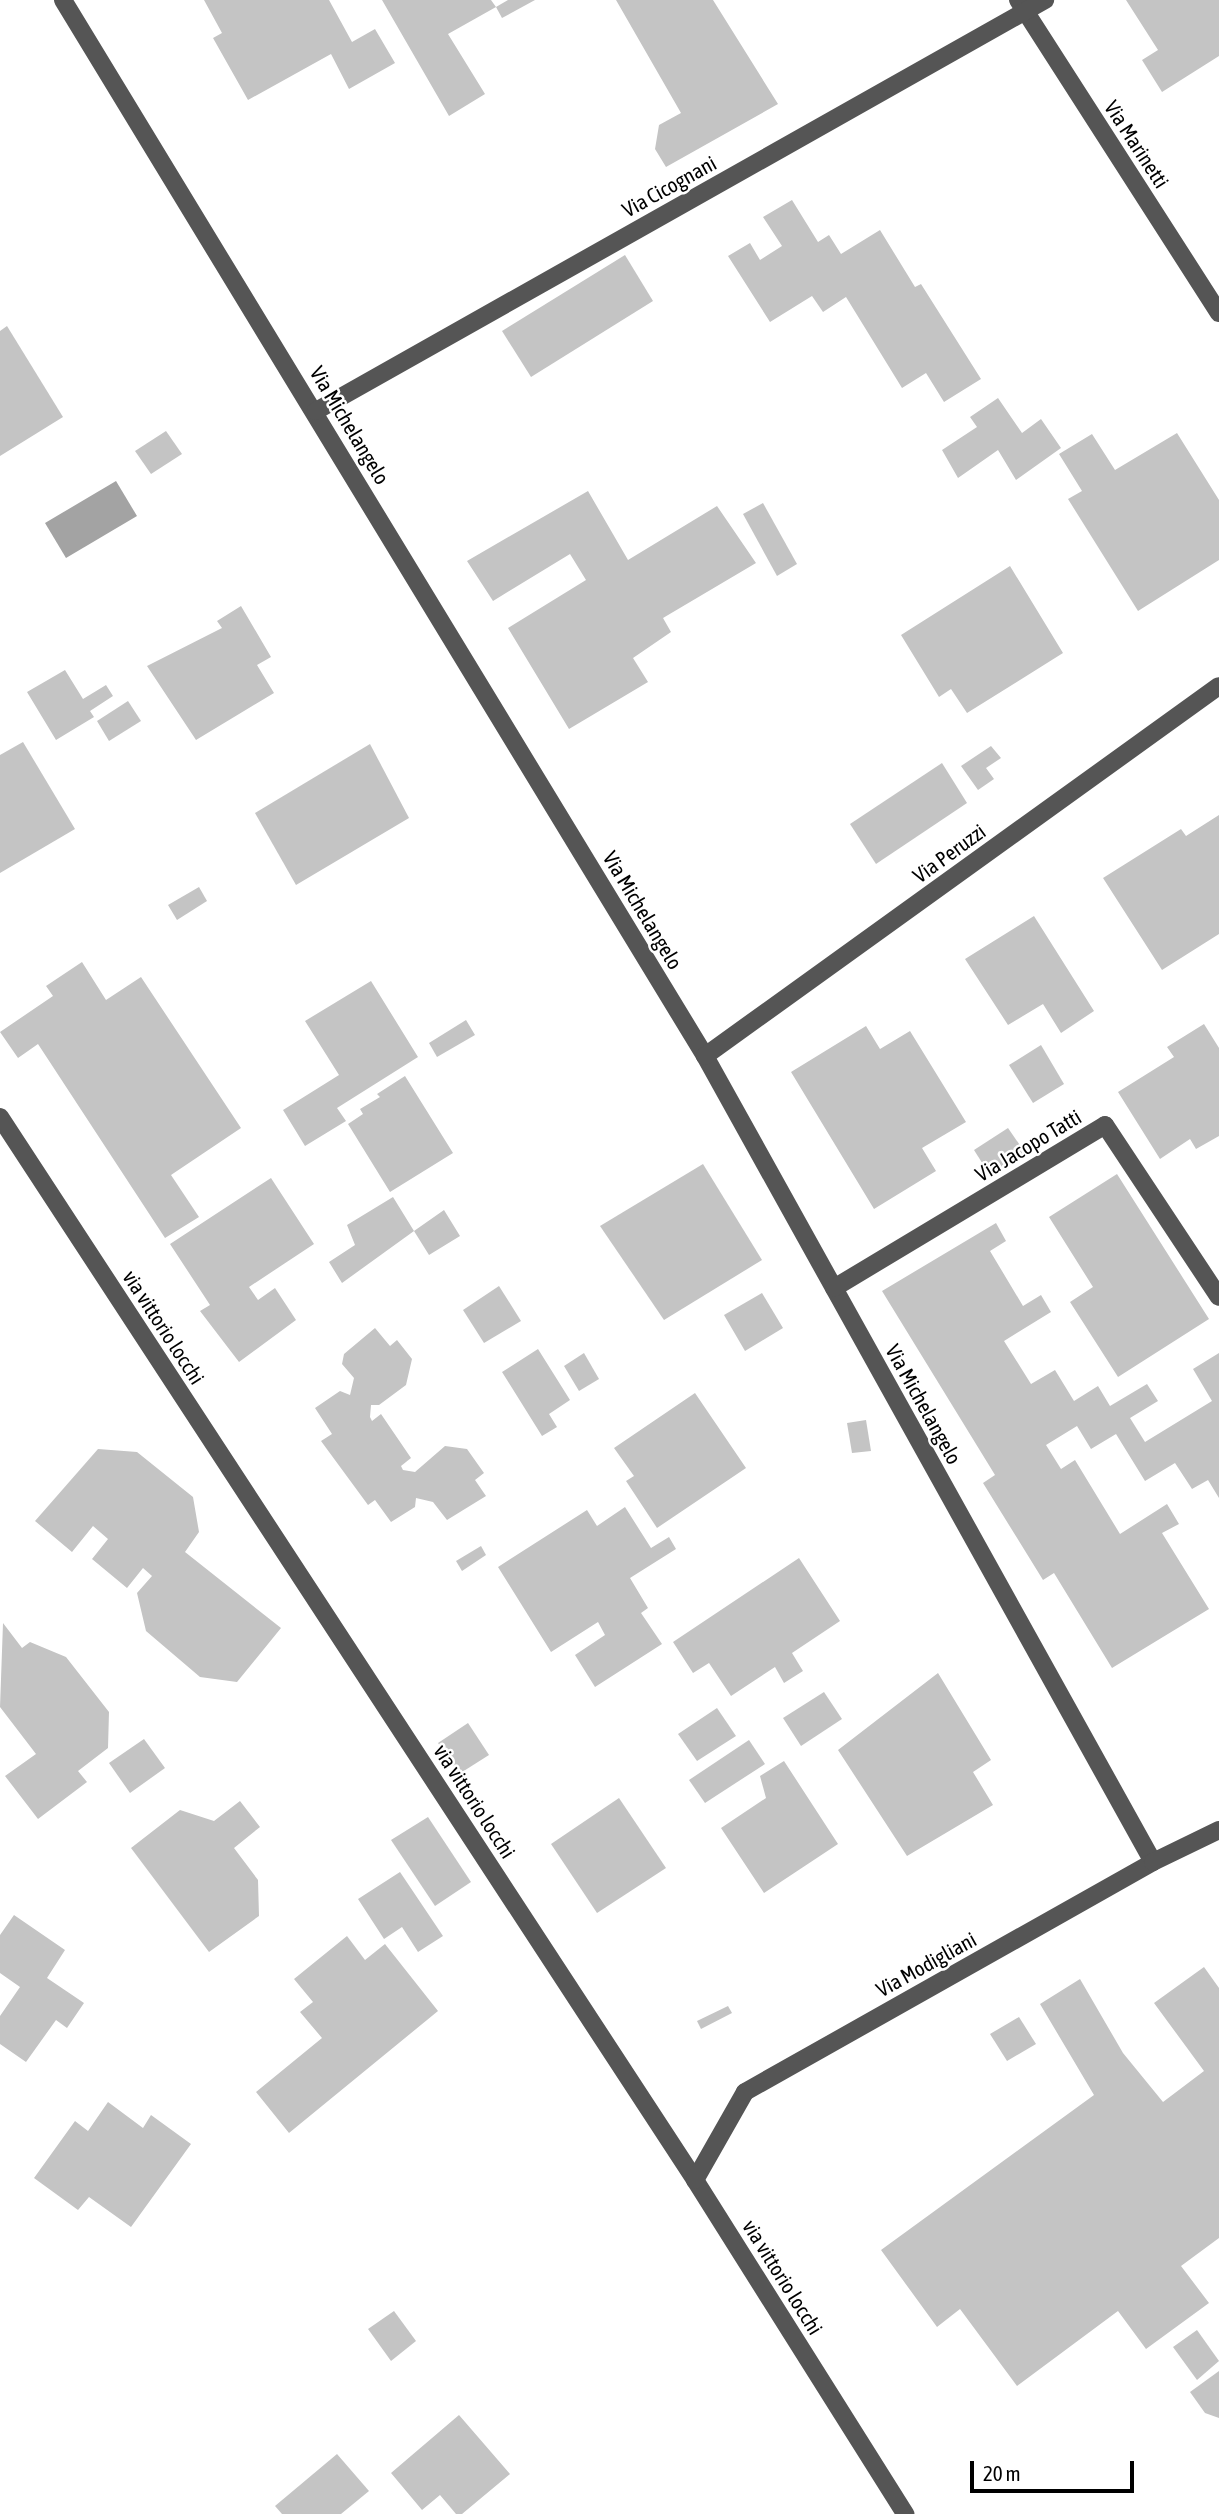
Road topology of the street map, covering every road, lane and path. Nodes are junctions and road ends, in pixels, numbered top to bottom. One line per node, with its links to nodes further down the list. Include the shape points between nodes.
1 (63, 0): 5 (street, Via Michelangelo)
2 (1045, 0): 3 (street, Via Cicognani)
3 (1022, 6): 4 (street, Via Marinetti); 5 (street, Via Cicognani)
4 (1219, 313)
5 (316, 411): 7 (street, Via Michelangelo)
6 (1219, 686): 7 (street, Via Peruzzi)
7 (705, 1056): 9 (street, Via Michelangelo)
8 (0, 1117): 13 (street, via vittorio locchi)
9 (834, 1288): 10 (street, Via Jacopo Tatti, via 1105,1125); 12 (street, Via Michelangelo)
10 (1219, 1297)
11 (1219, 1830): 12 (street, Via Modigliani)
12 (1153, 1862): 13 (street, Via Modigliani, via 745,2092)
13 (695, 2180): 14 (street, via vittorio locchi)
14 (905, 2514)

